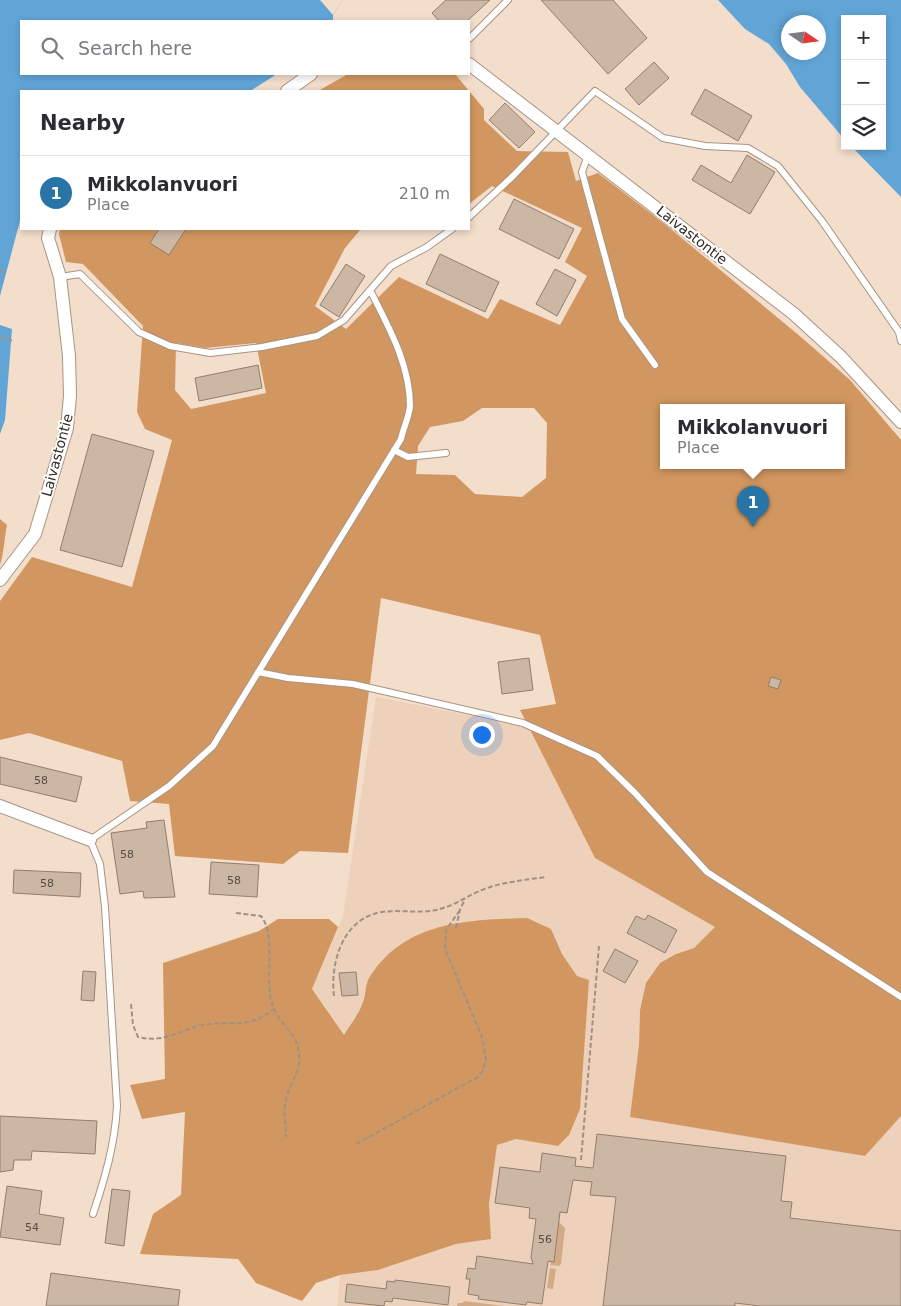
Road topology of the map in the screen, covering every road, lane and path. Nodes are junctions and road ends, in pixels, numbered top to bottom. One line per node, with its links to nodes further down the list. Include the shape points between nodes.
1 (508, 0): 2 (lane)
2 (470, 38)
3 (470, 65): 6 (street, Laivastontie)
4 (310, 75): 5 (street)
5 (288, 90)
6 (557, 131): 7 (street, Laivastontie); 8 (lane); 17 (lane, via 595,91 663,138 706,146 748,148 778,166 822,221 900,332)
7 (588, 155): 18 (lane, via 582,172 622,319); 19 (street, Laivastontie, via 794,314 841,357)
8 (470, 216)
9 (50, 230): 13 (street, Laivastontie, via 48,238)
10 (451, 230): 14 (lane, via 391,266)
11 (0, 271): 12 (path)
12 (5, 272)
13 (60, 277): 14 (lane, via 80,274 139,332 170,346 210,353 317,336 344,320); 22 (street, Laivastontie, via 69,356 67,428 35,534)
14 (370, 290): 20 (lane, via 394,339 407,378 410,408)
15 (0, 337): 16 (path)
16 (14, 341)
17 (901, 341)
18 (655, 365)
19 (901, 422)
20 (394, 450): 21 (lane, via 408,457); 23 (lane)
21 (446, 453)
22 (0, 580)
23 (258, 672): 25 (lane, via 212,746 168,786); 33 (lane, via 353,684 523,723 597,756 707,872)
24 (0, 806): 25 (street)
25 (90, 840): 39 (lane, via 100,864 105,907 117,1106 116,1135)
26 (546, 877): 27 (path, via 498,884)
27 (467, 897): 28 (path); 32 (path, via 443,908 380,912 364,918 352,927 338,956)
28 (460, 910): 30 (path); 37 (path, via 446,930 445,948 482,1037 486,1059 482,1072)
29 (236, 913): 35 (path, via 262,916 266,921)
30 (456, 928)
31 (599, 946): 38 (path)
32 (334, 996)
33 (901, 997)
34 (130, 1004): 35 (path, via 138,1037 149,1040 173,1037 207,1024 260,1020)
35 (274, 1009): 36 (path, via 290,1029 298,1047 299,1064 285,1100)
36 (286, 1137)
37 (356, 1144)
38 (581, 1160)
39 (93, 1214)

